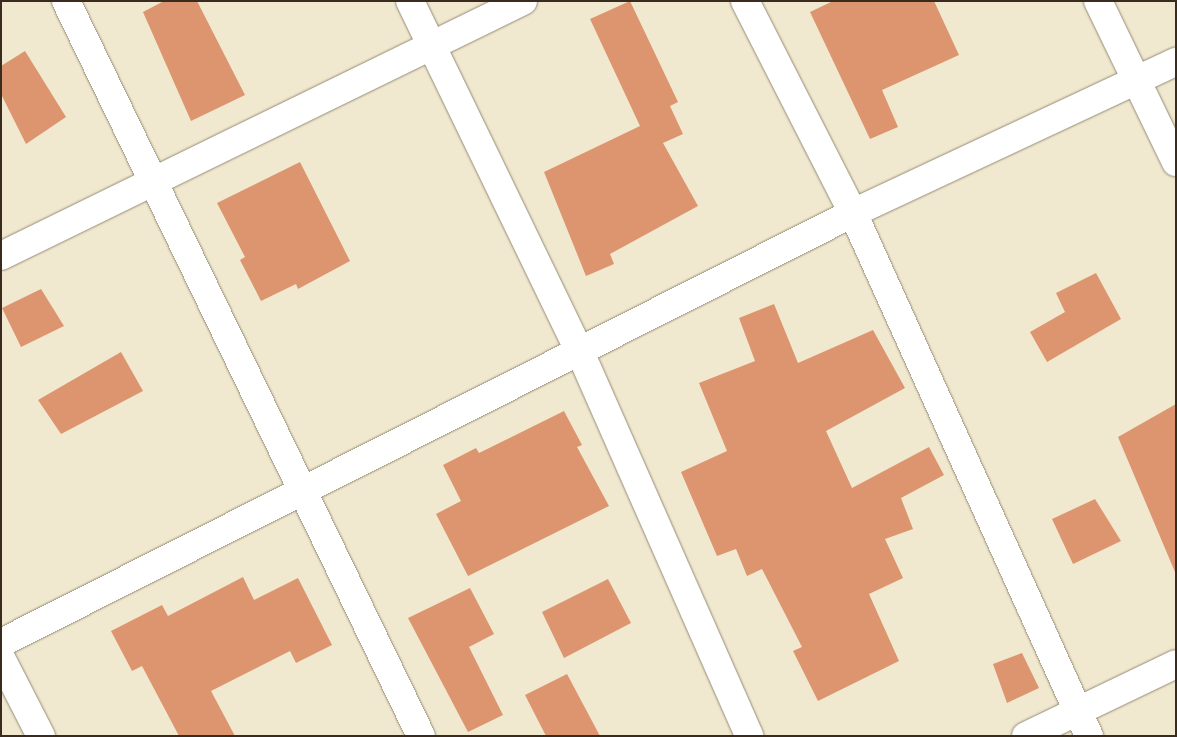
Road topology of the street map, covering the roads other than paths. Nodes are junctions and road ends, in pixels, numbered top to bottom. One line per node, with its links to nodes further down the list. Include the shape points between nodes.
1 (66, 1): 10 (street)
2 (410, 1): 6 (street)
3 (523, 1): 6 (street)
4 (745, 1): 11 (street)
5 (1098, 1): 8 (street)
6 (431, 44): 10 (street); 13 (street)
7 (1176, 62): 8 (street)
8 (1134, 81): 9 (street); 11 (street)
9 (1176, 162)
10 (154, 181): 12 (street); 14 (street)
11 (853, 213): 13 (street); 18 (street)
12 (1, 256)
13 (580, 352): 14 (street); 21 (street)
14 (301, 491): 15 (street); 20 (street)
15 (1, 644)
16 (1, 658): 19 (street)
17 (1176, 664): 18 (street)
18 (1076, 711): 22 (street); 23 (street)
19 (41, 736)
20 (421, 736)
21 (749, 736)
22 (1026, 736)
23 (1089, 736)

